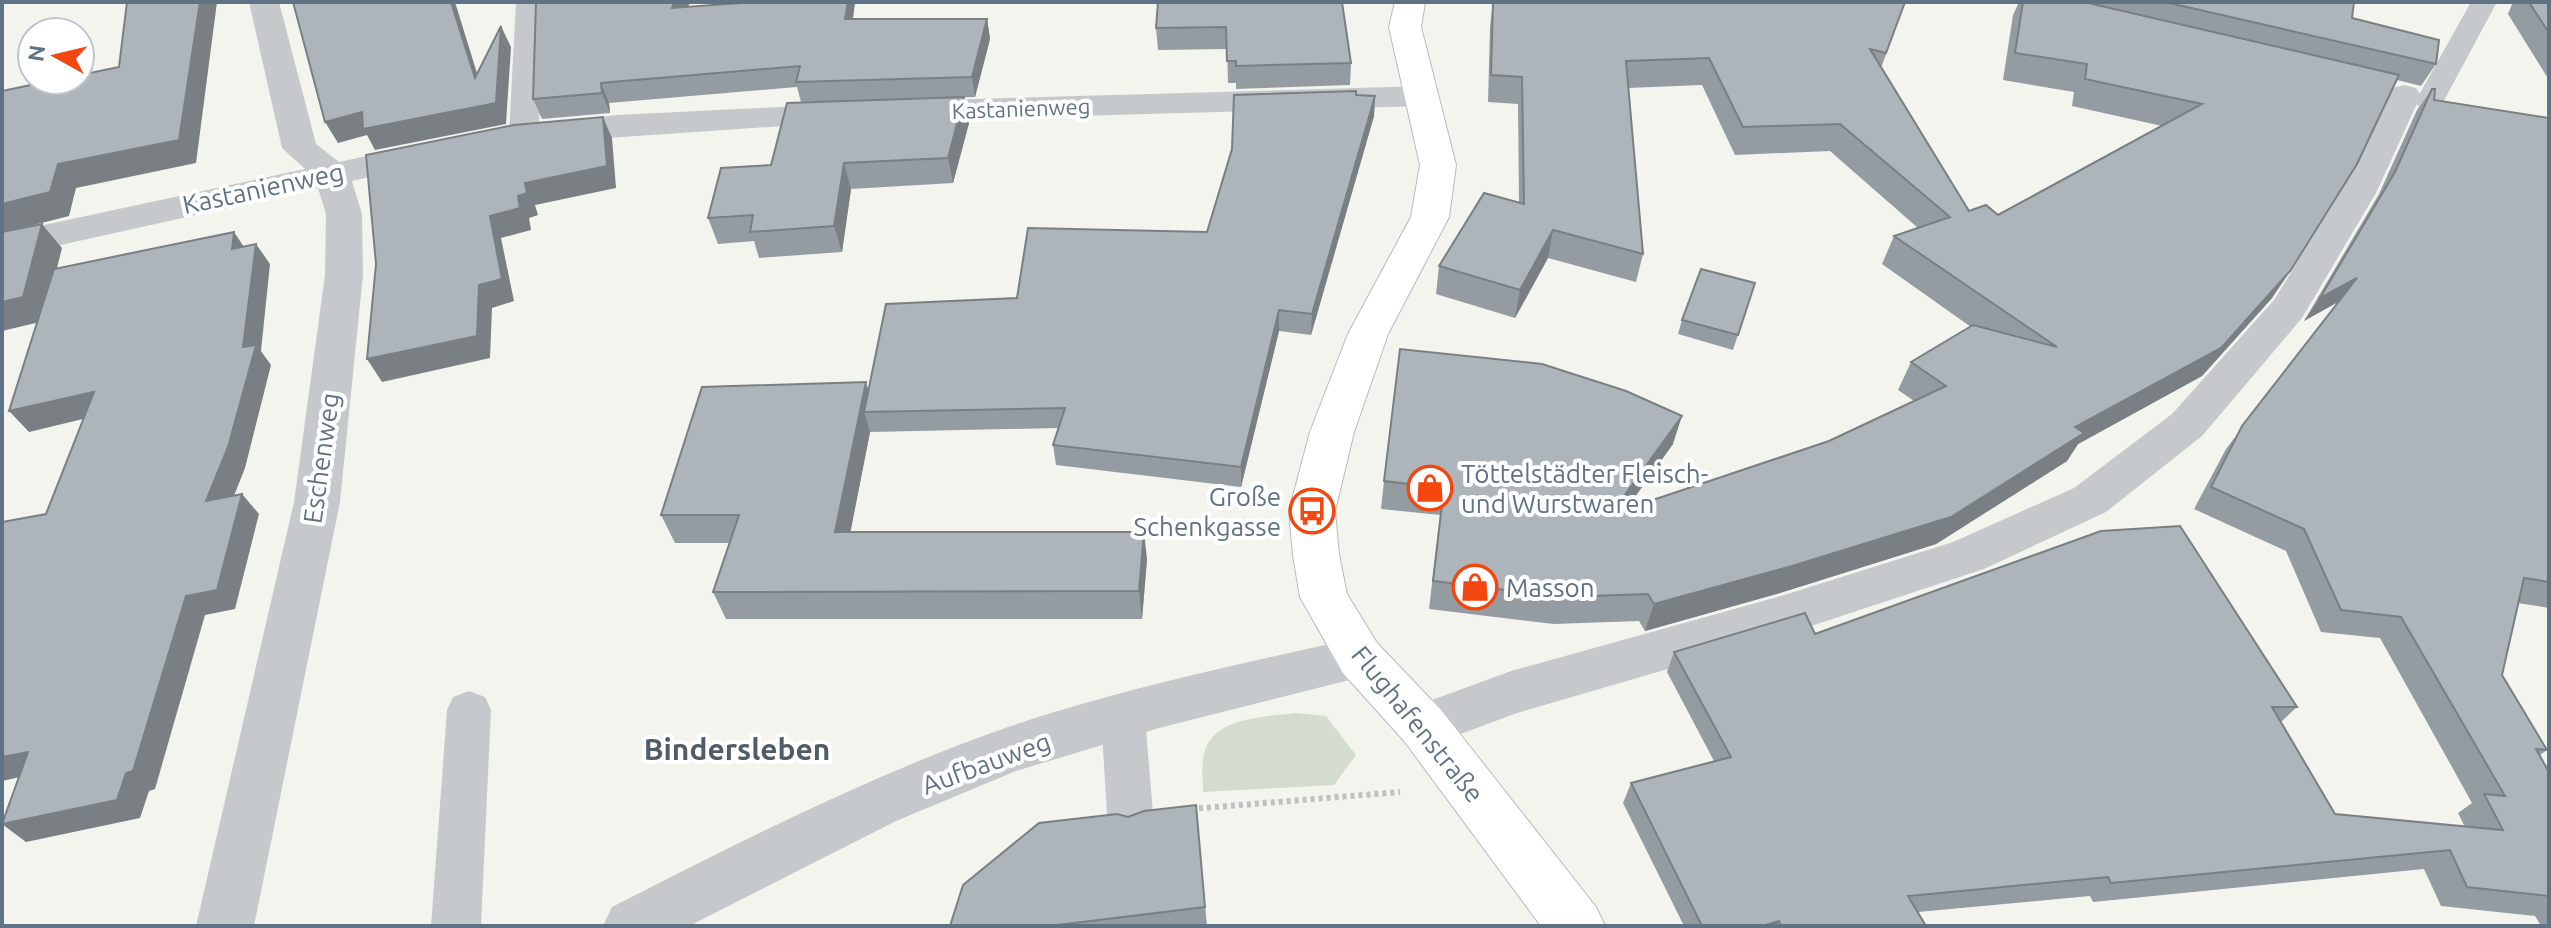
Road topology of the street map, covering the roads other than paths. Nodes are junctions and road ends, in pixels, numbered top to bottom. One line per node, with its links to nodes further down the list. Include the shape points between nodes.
1 (264, 2): 8 (street, via 300,148)
2 (529, 2): 7 (lane)
3 (1410, 2): 5 (street, Flughafenstraße, via 1405,27)
4 (2484, 2): 6 (lane)
5 (1423, 96): 7 (street, Kastanienweg, via 805,115 617,125); 10 (street, Flughafenstraße, via 1438,165 1430,217 1368,334 1332,432 1312,511 1324,597)
6 (2417, 98): 13 (street, via 2288,309 2187,425 2090,500 1968,556 1511,693)
7 (494, 140): 8 (street, Kastanienweg)
8 (331, 173): 9 (street, Kastanienweg); 15 (street, Eschenweg, via 344,214 344,275 317,502)
9 (2, 246)
10 (1360, 658): 12 (street, Aufbauweg); 13 (street, Flughafenstraße)
11 (469, 710): 16 (lane)
12 (1123, 716): 14 (lane); 17 (street, Aufbauweg, via 963,767 791,844)
13 (1423, 726): 18 (street, Flughafenstraße)
14 (1130, 814)
15 (225, 926)
16 (456, 926)
17 (632, 926)
18 (1576, 926)

